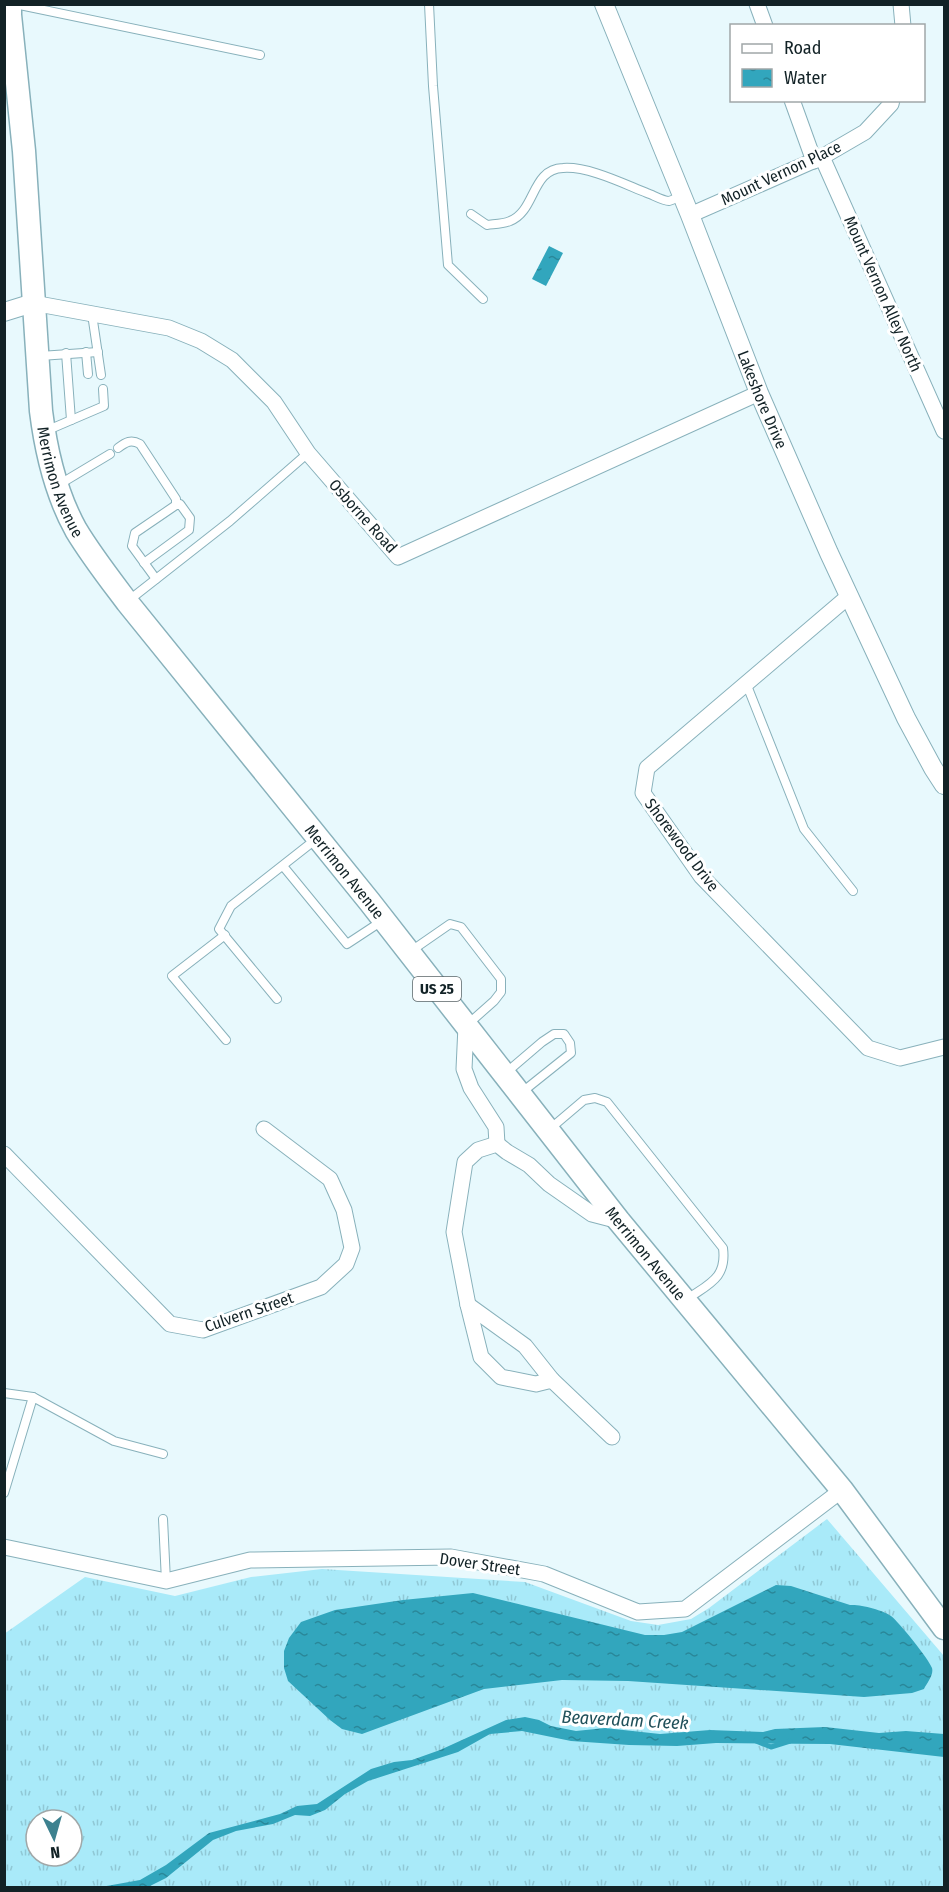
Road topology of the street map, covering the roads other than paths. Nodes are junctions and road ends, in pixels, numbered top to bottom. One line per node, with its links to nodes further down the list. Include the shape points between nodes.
1 (429, 4): 15 (lane, via 448,265)
2 (604, 4): 12 (street, Lakeshore Drive)
3 (757, 4): 6 (street)
4 (901, 4): 7 (street)
5 (10, 10): 8 (lane); 16 (main road, Merrimon Avenue / US 25)
6 (764, 24)
7 (903, 24)
8 (260, 55)
9 (793, 102): 11 (street, Mount Vernon Alley North)
10 (892, 102): 11 (street, Mount Vernon Place, via 865,132)
11 (818, 159): 14 (street, Mount Vernon Place); 29 (street, Mount Vernon Alley North)
12 (682, 196): 13 (lane, via 668,201 602,176 561,168 539,181 529,204 510,221 487,225); 14 (street, Lakeshore Drive)
13 (471, 214)
14 (690, 215): 26 (street, Lakeshore Drive)
15 (483, 299)
16 (33, 303): 17 (street); 18 (street, Osborne Road); 22 (main road, Merrimon Avenue / US 25)
17 (4, 312)
18 (92, 313): 20 (lane); 31 (street, Osborne Road, via 169,328 232,360 274,402)
19 (86, 352): 20 (lane); 21 (lane); 23 (lane)
20 (98, 352): 24 (lane)
21 (66, 353): 22 (lane); 27 (lane)
22 (37, 356): 28 (main road, Merrimon Avenue / US 25)
23 (88, 374)
24 (101, 375)
25 (103, 389): 27 (lane, via 104,406)
26 (759, 393): 31 (street, Osborne Road, via 398,557); 37 (street, Lakeshore Drive)
27 (71, 420): 28 (lane)
28 (44, 432): 33 (main road, Merrimon Avenue / US 25)
29 (945, 432)
30 (118, 448): 34 (lane, via 127,441 140,444)
31 (308, 453): 36 (lane)
32 (110, 454): 33 (lane)
33 (58, 485): 38 (main road, Merrimon Avenue / US 25, via 75,528)
34 (176, 504): 35 (lane, via 135,532 132,546); 35 (lane, via 190,518 189,530)
35 (144, 563): 36 (lane)
36 (156, 579): 38 (lane)
37 (849, 596): 39 (street, Shorewood Drive); 40 (street, Lakeshore Drive, via 906,718)
38 (127, 602): 41 (main road, Merrimon Avenue / US 25)
39 (746, 683): 43 (lane, via 804,828); 50 (street, Shorewood Drive, via 647,768 643,793 701,876 868,1048 900,1058)
40 (945, 785)
41 (318, 837): 42 (lane); 44 (main road, Merrimon Avenue / US 25)
42 (283, 866): 44 (lane, via 347,944); 45 (lane, via 231,906 219,929)
43 (853, 891)
44 (384, 920): 46 (main road, Merrimon Avenue / US 25)
45 (225, 935): 47 (lane); 49 (lane, via 172,976)
46 (409, 953): 48 (main road, Merrimon Avenue / US 25); 48 (lane, via 450,924 461,927 501,979 501,992)
47 (277, 999)
48 (466, 1026): 51 (main road, Merrimon Avenue / US 25); 55 (street, via 464,1069 471,1088 496,1127)
49 (226, 1040)
50 (945, 1047)
51 (504, 1074): 52 (main road, Merrimon Avenue / US 25); 52 (lane, via 554,1034 564,1034 571,1053)
52 (520, 1094): 54 (main road, Merrimon Avenue / US 25)
53 (264, 1129): 56 (street, Culvern Street, via 330,1179 344,1210 352,1248 346,1264 321,1287 203,1330 170,1324)
54 (548, 1130): 57 (main road, Merrimon Avenue / US 25); 58 (lane, via 584,1100 608,1102 723,1248 721,1275)
55 (496, 1144): 57 (street, via 592,1214); 59 (street, via 478,1150 465,1162 454,1232)
56 (4, 1154)
57 (619, 1221): 58 (main road, Merrimon Avenue / US 25)
58 (685, 1301): 65 (main road, Merrimon Avenue / US 25)
59 (468, 1305): 60 (street, via 525,1346); 60 (street, via 481,1357 501,1377 536,1384)
60 (552, 1380): 63 (street)
61 (4, 1393): 62 (lane)
62 (33, 1397): 64 (lane, via 114,1441); 66 (lane)
63 (612, 1437)
64 (163, 1454)
65 (842, 1491): 69 (street, Dover Street, via 685,1609 638,1612 544,1574 451,1557 250,1560); 70 (main road, Merrimon Avenue / US 25)
66 (4, 1492)
67 (162, 1519): 69 (lane)
68 (4, 1547): 69 (street, Dover Street)
69 (166, 1581)
70 (945, 1628)

